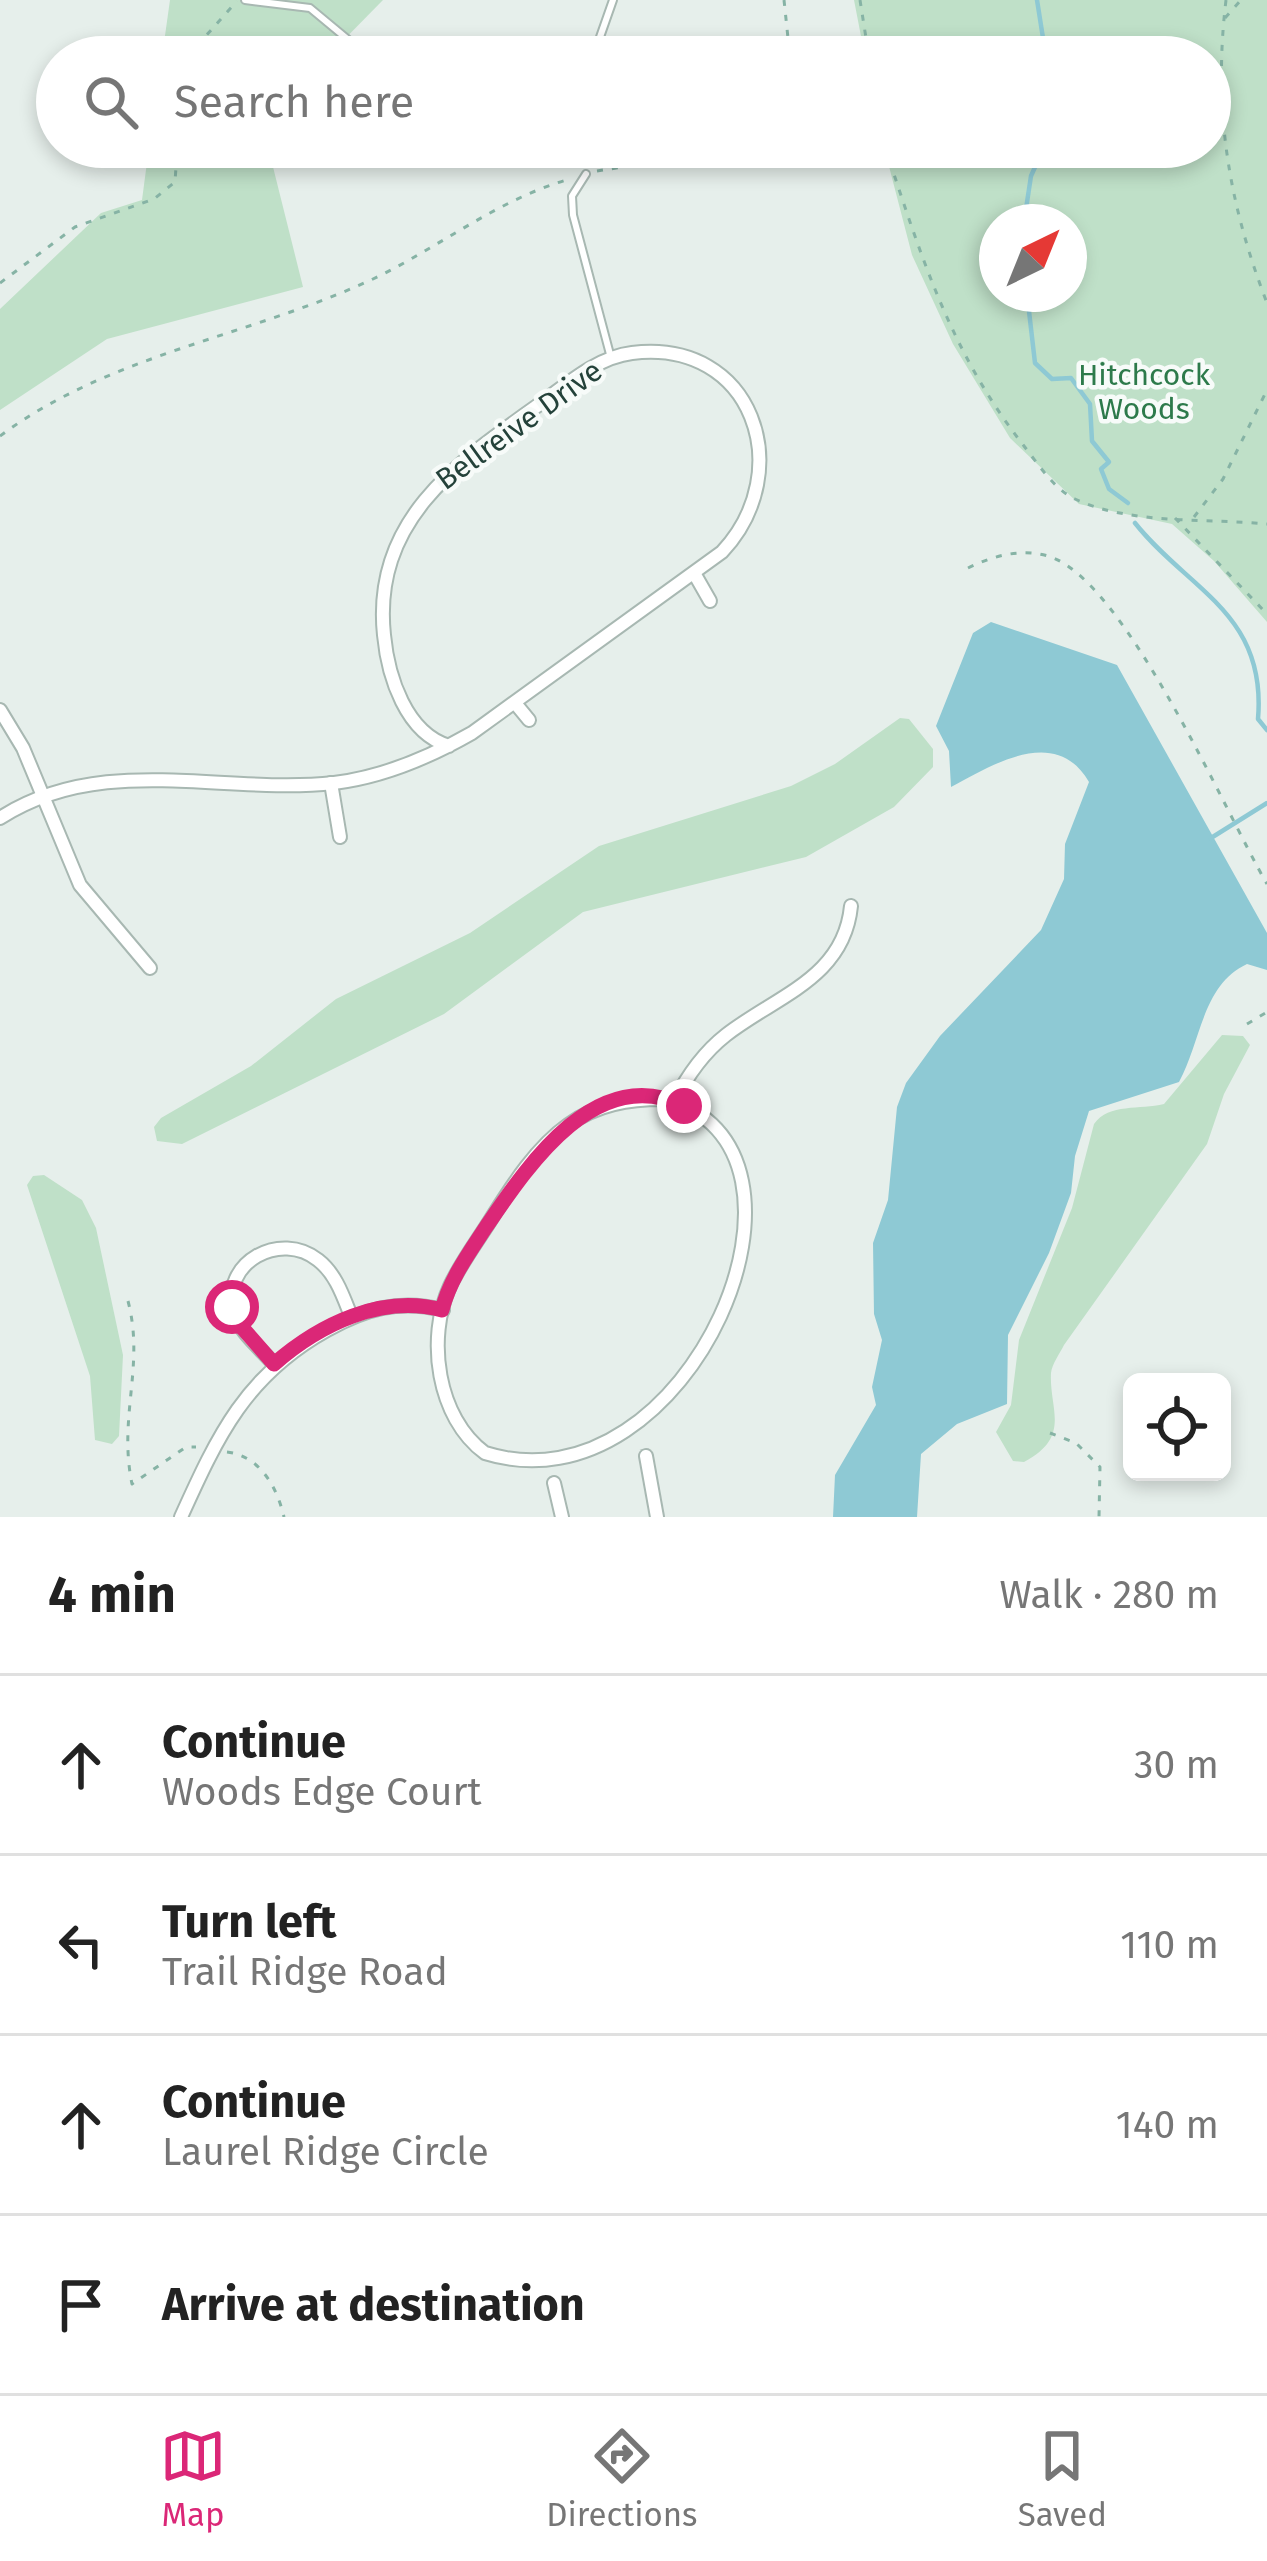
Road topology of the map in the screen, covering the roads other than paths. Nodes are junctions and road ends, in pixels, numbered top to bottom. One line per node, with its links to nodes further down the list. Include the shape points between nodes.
1 (242, 0): 3 (lane, via 310,8)
2 (613, 0): 4 (lane)
3 (344, 36)
4 (600, 36)
5 (586, 174): 6 (lane, via 572,196 573,214)
6 (610, 358): 7 (street, Bellreive Drive, via 647,352 708,368 739,394 758,434 762,461 750,514 733,541); 12 (street, Bellreive Drive, via 452,469 424,496 395,546 383,604 388,658 420,732)
7 (694, 573): 8 (street); 9 (street, Bellreive Drive)
8 (710, 601)
9 (515, 704): 11 (street); 12 (street, Bellreive Drive)
10 (0, 710): 14 (street)
11 (529, 720)
12 (449, 746): 13 (street, Bellreive Drive)
13 (331, 783): 14 (street, Bellreive Drive, via 92,781); 16 (street)
14 (43, 795): 15 (street, Bellreive Drive); 18 (street, via 80,885)
15 (0, 818)
16 (340, 837)
17 (851, 906): 19 (street, via 833,958 716,1043)
18 (150, 968)
19 (674, 1102): 20 (street, via 625,1101 568,1125 520,1176); 23 (street, via 723,1146 746,1212 742,1282)
20 (442, 1310): 21 (street, via 409,1304); 25 (street, via 440,1372 449,1405 471,1441)
21 (351, 1316): 22 (street); 22 (street, via 335,1280 312,1256 281,1247 254,1257 236,1279 232,1307)
22 (274, 1364): 29 (street, via 206,1457)
23 (706, 1372)
24 (626, 1466): 31 (street, via 651,1452)
25 (513, 1471)
26 (536, 1480): 27 (street)
27 (554, 1483): 28 (street); 30 (street)
28 (575, 1483)
29 (181, 1517)
30 (562, 1517)
31 (657, 1517)

